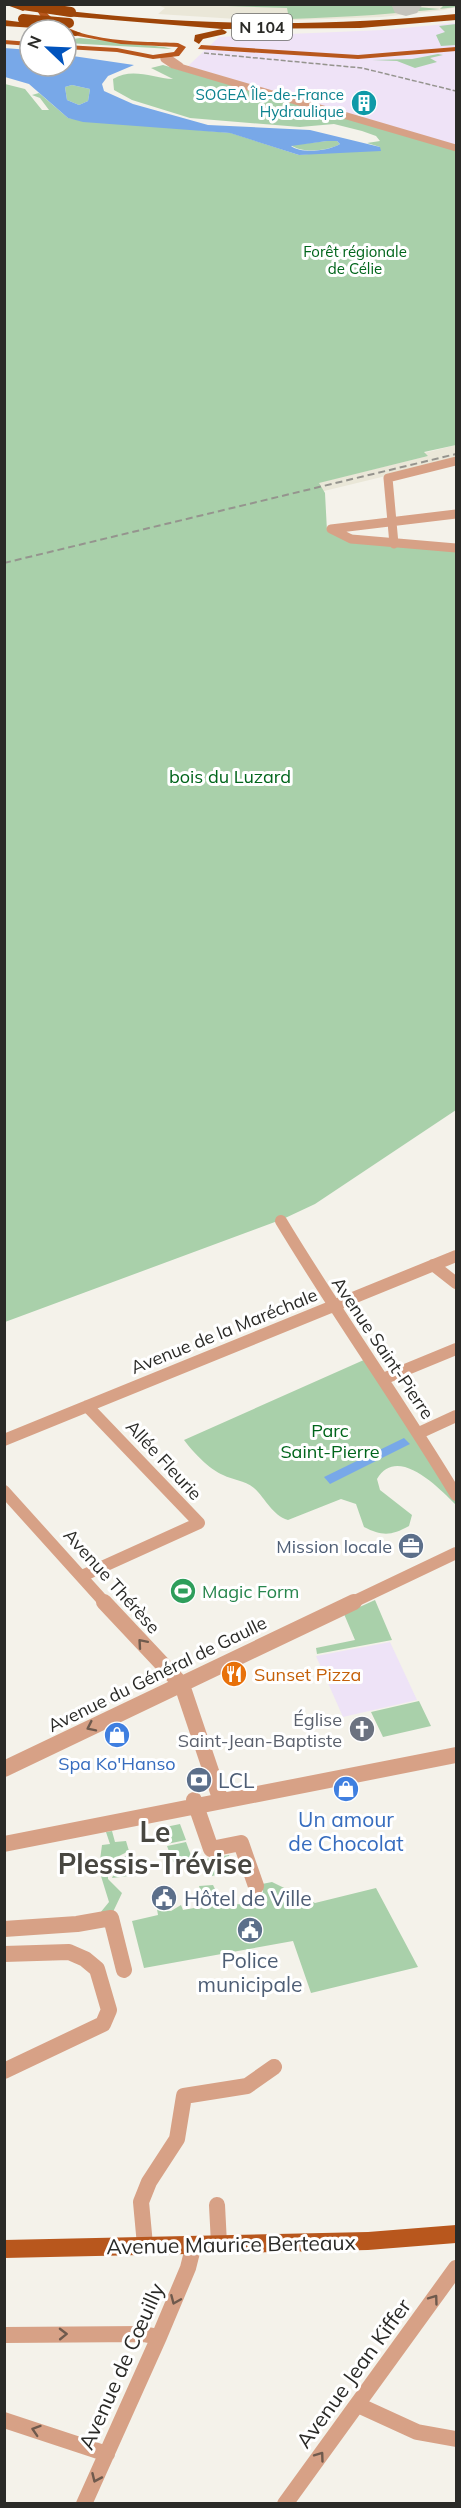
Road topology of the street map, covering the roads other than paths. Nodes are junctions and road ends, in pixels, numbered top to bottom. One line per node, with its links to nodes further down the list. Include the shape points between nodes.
1 (7, 4): 4 (highway, N 104)
2 (36, 4): 7 (main road)
3 (44, 4): 11 (highway, bridge); 22 (main road, via 52,19 79,31)
4 (23, 6): 10 (highway, N 104, bridge)
5 (97, 6): 12 (highway)
6 (4, 11): 7 (highway)
7 (41, 15): 9 (main road)
8 (456, 16): 13 (highway, N 104, via 363,25 269,27); 18 (highway, N 104); 19 (highway, via 371,27)
9 (45, 18)
10 (63, 18)
11 (67, 18)
12 (164, 18): 14 (highway); 18 (highway)
13 (78, 20)
14 (78, 20)
15 (78, 20): 18 (highway, N 104)
16 (78, 20): 19 (highway)
17 (78, 24): 22 (main road, via 111,40)
18 (327, 24)
19 (259, 30): 20 (highway, via 210,33 200,36)
20 (199, 45): 22 (main road); 22 (main road); 23 (main road, via 358,57)
21 (78, 48): 24 (main road, via 117,50)
22 (180, 48): 24 (main road)
23 (456, 49)
24 (171, 61): 25 (street)
25 (456, 148)
26 (456, 461): 28 (street, via 389,477)
27 (456, 514): 28 (street)
28 (393, 521): 29 (street); 29 (street, via 331,529 351,539)
29 (394, 544): 30 (street)
30 (456, 548)
31 (281, 1221): 35 (street, Avenue Saint-Pierre)
32 (456, 1256): 33 (street, Avenue de la Maréchale)
33 (434, 1265): 34 (street); 35 (street, Avenue de la Maréchale)
34 (456, 1283)
35 (332, 1306): 37 (street, Avenue Saint-Pierre); 38 (street, Avenue de la Maréchale)
36 (456, 1349): 37 (street)
37 (383, 1379): 40 (street, Avenue Saint-Pierre)
38 (87, 1406): 41 (street, Avenue de la Maréchale); 45 (street, Allée Fleurie, via 199,1523)
39 (456, 1416): 40 (street)
40 (419, 1433): 43 (street, Avenue Saint-Pierre)
41 (4, 1440)
42 (4, 1491): 45 (street, Avenue Thérèse)
43 (456, 1495)
44 (456, 1553): 46 (street, Avenue du Général de Gaulle)
45 (82, 1576): 46 (street, Avenue Thérèse, one-way to 45)
46 (182, 1685): 49 (street, Avenue du Général de Gaulle, one-way to 49); 50 (street, Avenue Thérèse)
47 (456, 1747): 50 (street)
48 (456, 1755): 50 (street)
49 (4, 1769)
50 (220, 1797): 51 (street)
51 (195, 1802): 52 (street); 53 (street); 54 (street, via 211,1849 241,1843)
52 (4, 1836)
53 (4, 1844)
54 (256, 1886)
55 (4, 1929): 57 (street, via 111,1918)
56 (4, 1954): 59 (street, via 69,1952 85,1959 97,1969 109,2010 104,2024)
57 (124, 1970)
58 (274, 2067): 64 (street, via 246,2086 184,2096 177,2139 141,2202)
59 (4, 2071)
60 (217, 2205): 63 (street)
61 (456, 2234): 63 (main road, Avenue Maurice Berteaux, via 368,2241)
62 (194, 2244): 63 (main road, Avenue Maurice Berteaux); 64 (main road, Avenue Maurice Berteaux); 68 (street, Avenue de Cœuilly, one-way to 68)
63 (219, 2244)
64 (145, 2245): 65 (main road, Avenue Maurice Berteaux)
65 (4, 2249)
66 (456, 2268): 69 (street, Avenue Jean Kiffer, one-way to 66)
67 (4, 2335): 68 (street, one-way to 68)
68 (159, 2337): 72 (street, Avenue de Cœuilly)
69 (358, 2405): 71 (street, via 413,2432); 74 (street, Avenue Jean Kiffer, one-way to 69)
70 (4, 2420): 72 (street, one-way to 70)
71 (456, 2439)
72 (107, 2454): 73 (street, Avenue de Cœuilly, one-way to 73)
73 (84, 2504)
74 (285, 2504)

